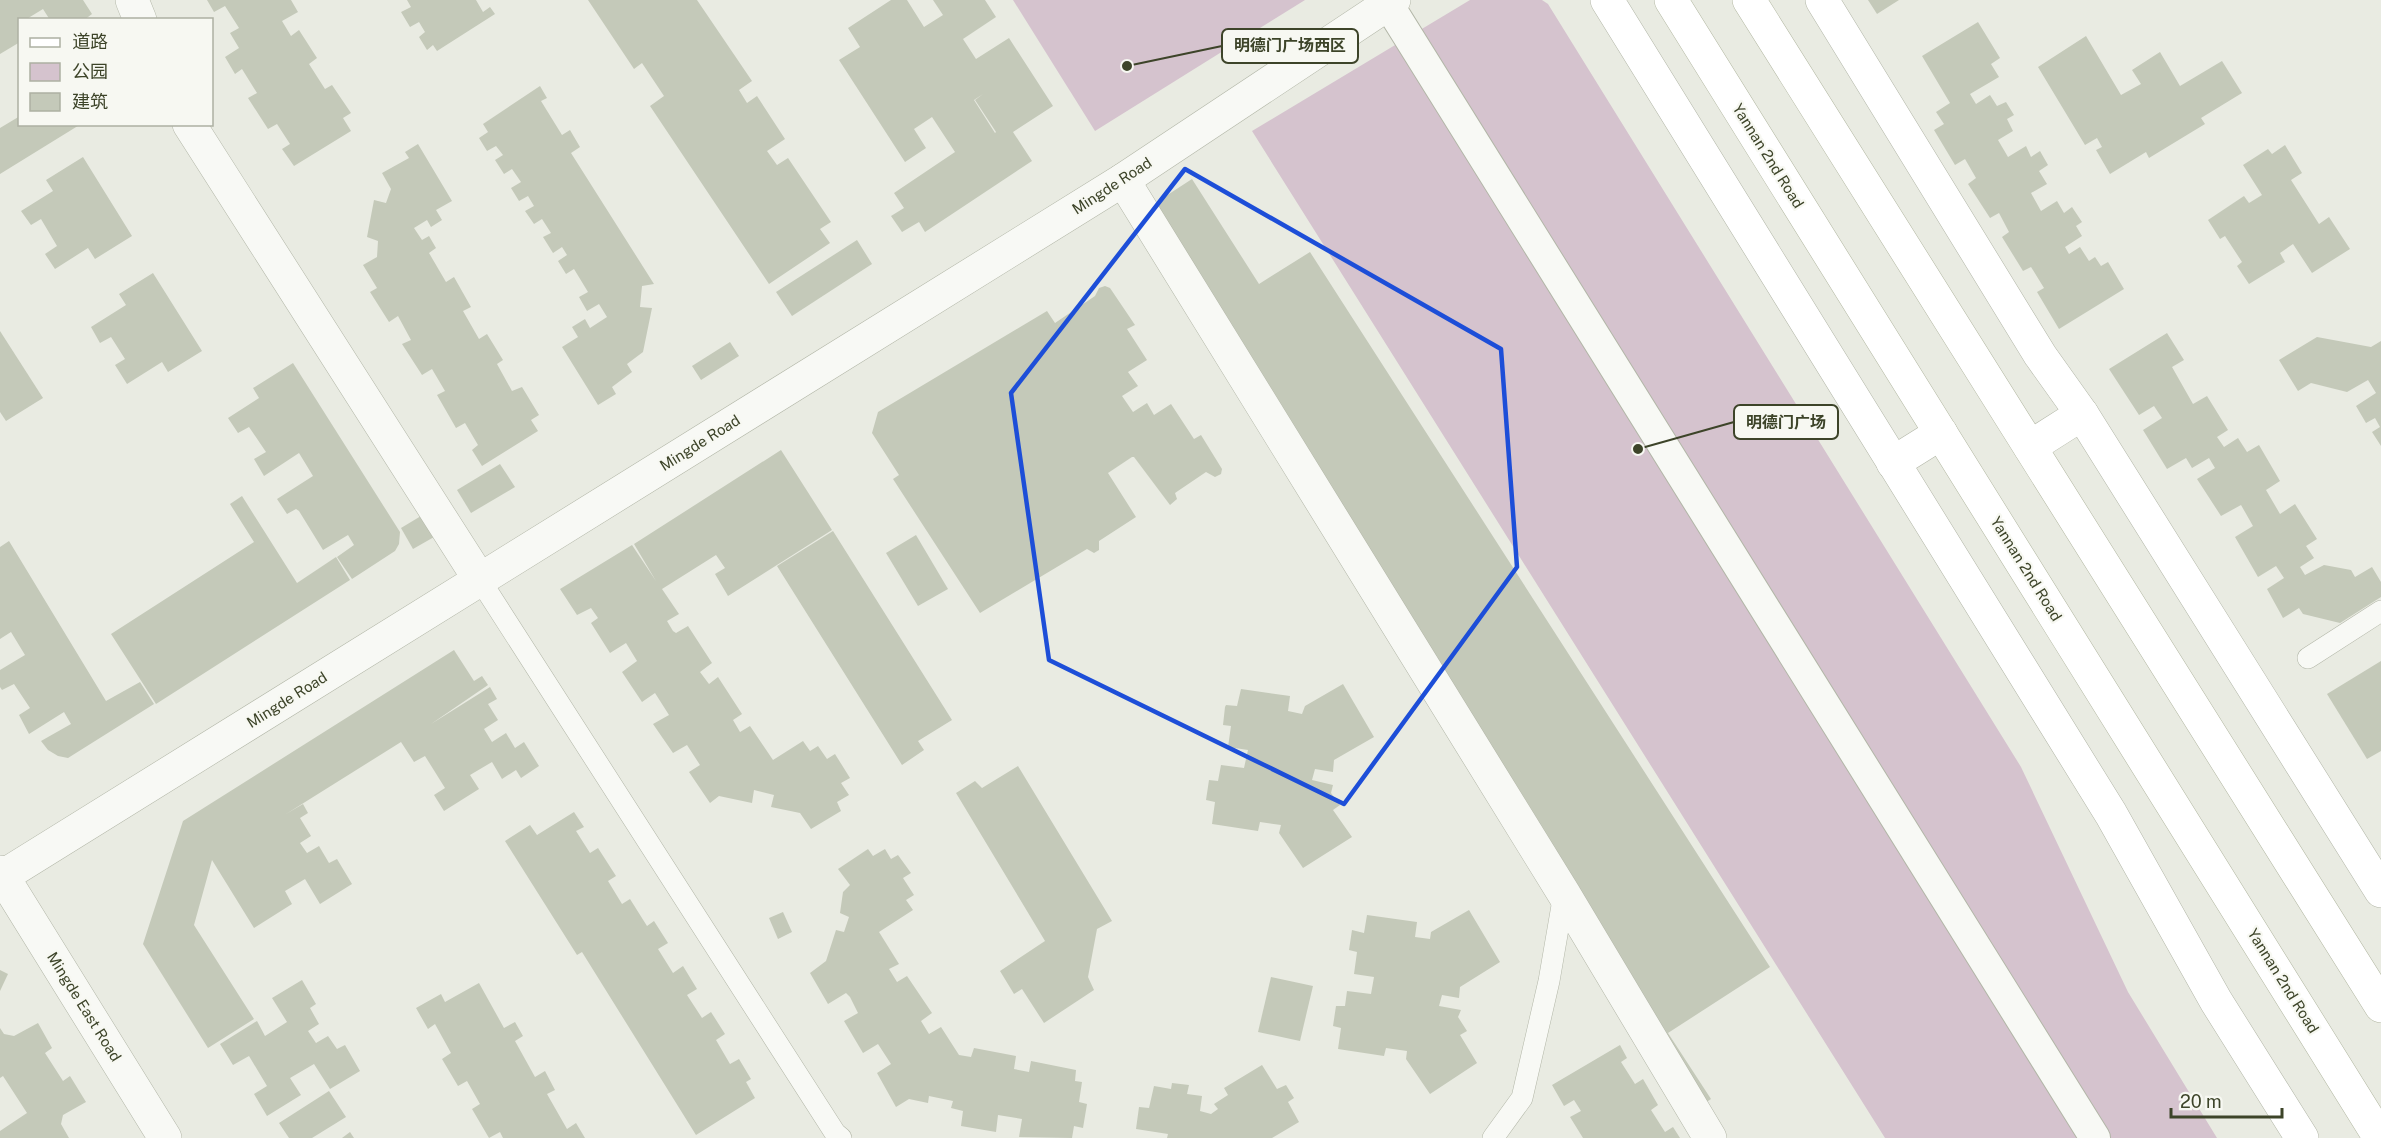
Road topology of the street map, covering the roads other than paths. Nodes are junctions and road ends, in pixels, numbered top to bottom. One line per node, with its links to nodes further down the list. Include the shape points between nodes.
1 (132, 0): 7 (street)
2 (1607, 0): 13 (main road)
3 (1671, 0): 11 (main road, Yannan 2nd Road)
4 (1749, 0): 12 (main road)
5 (1822, 0): 10 (main road, via 2040,355)
6 (1391, 2): 9 (street, Mingde Road); 25 (street)
7 (139, 18)
8 (190, 126): 14 (street)
9 (1123, 180): 14 (street, Mingde Road); 19 (street)
10 (2082, 414): 12 (main road); 18 (main road)
11 (1941, 433): 13 (main road); 27 (main road, Yannan 2nd Road)
12 (2030, 447): 20 (main road)
13 (1893, 463): 26 (main road, via 2110,814 2217,1001)
14 (480, 580): 17 (street, Mingde Road); 22 (lane)
15 (2381, 611): 16 (lane)
16 (2308, 658)
17 (1, 875): 21 (street, Mingde East Road)
18 (2381, 891)
19 (1564, 894): 23 (lane, via 1522,1098); 24 (street)
20 (2381, 1006)
21 (165, 1138)
22 (841, 1138)
23 (1493, 1138)
24 (1710, 1138)
25 (2095, 1138)
26 (2302, 1138)
27 (2380, 1138)

